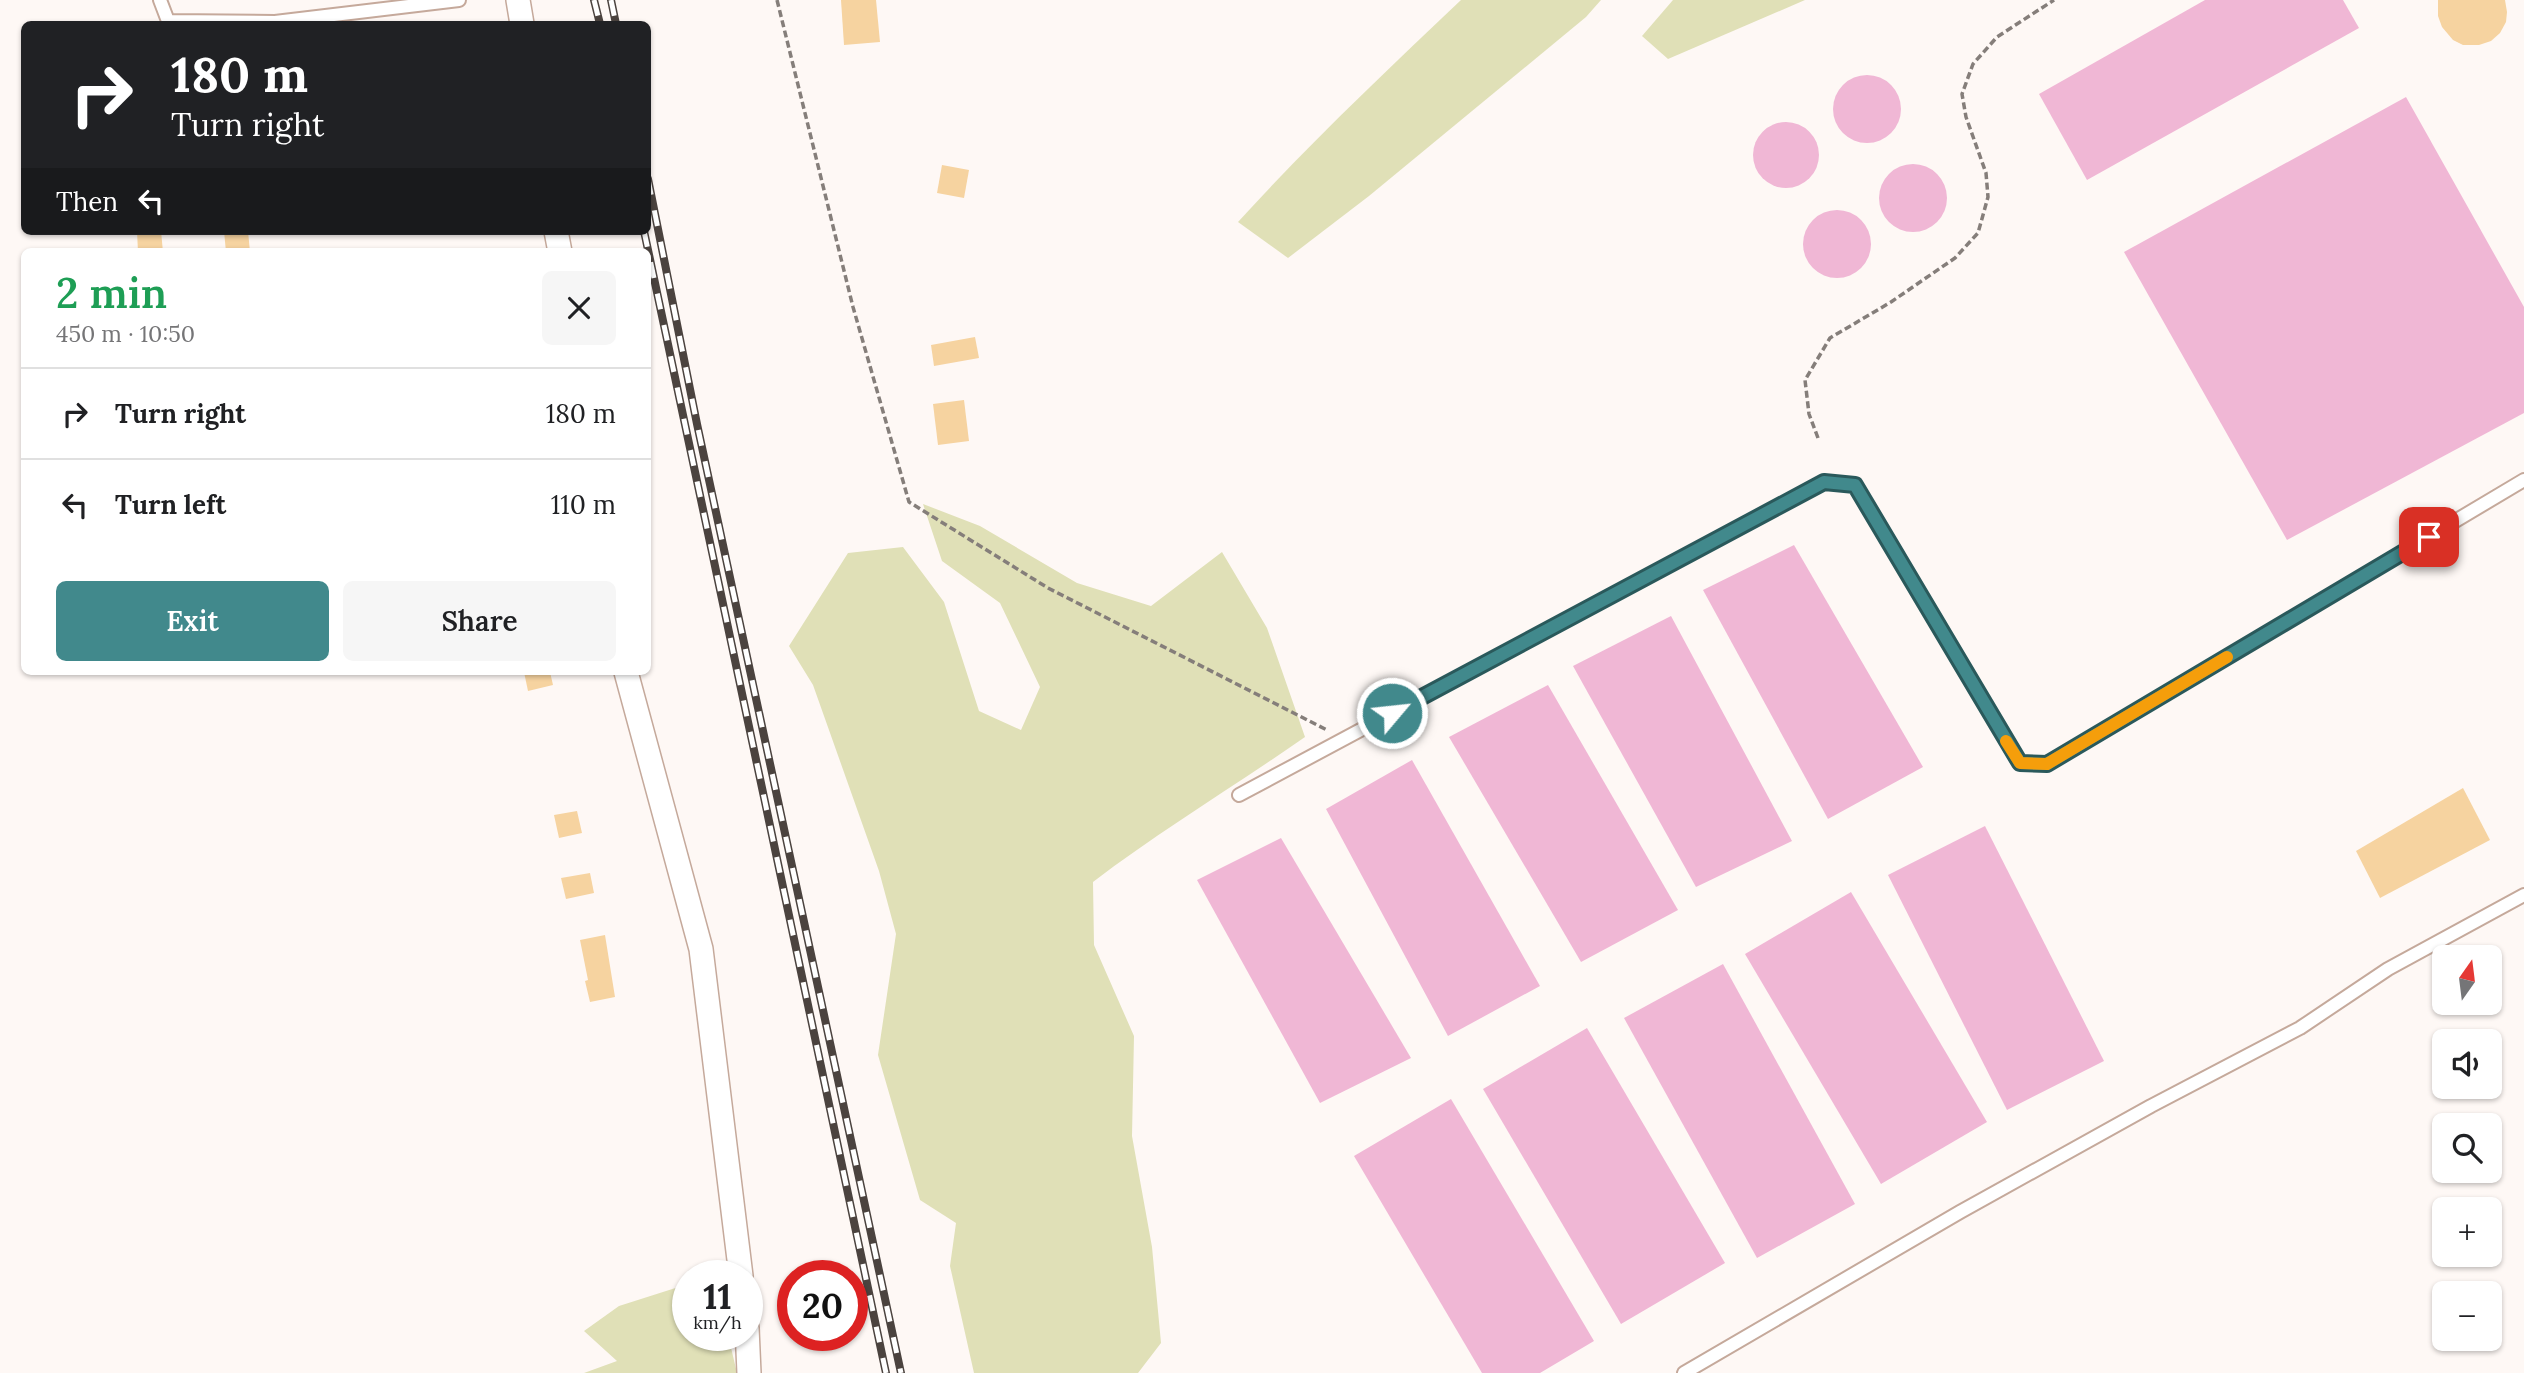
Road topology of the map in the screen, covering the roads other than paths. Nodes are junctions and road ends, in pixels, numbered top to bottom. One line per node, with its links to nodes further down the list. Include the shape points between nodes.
1 (160, 0): 4 (lane)
2 (459, 0): 5 (lane)
3 (517, 0): 6 (street)
4 (168, 21)
5 (283, 21)
6 (521, 21)
7 (2524, 480): 9 (lane, via 2047,764 2020,763 1855,485 1824,482)
8 (627, 675): 11 (street, via 701,949)
9 (1239, 795)
10 (2524, 895): 14 (lane, via 2388,970 2300,1028 1972,1206)
11 (739, 1260)
12 (748, 1351): 13 (street)
13 (749, 1373)
14 (1684, 1373)

